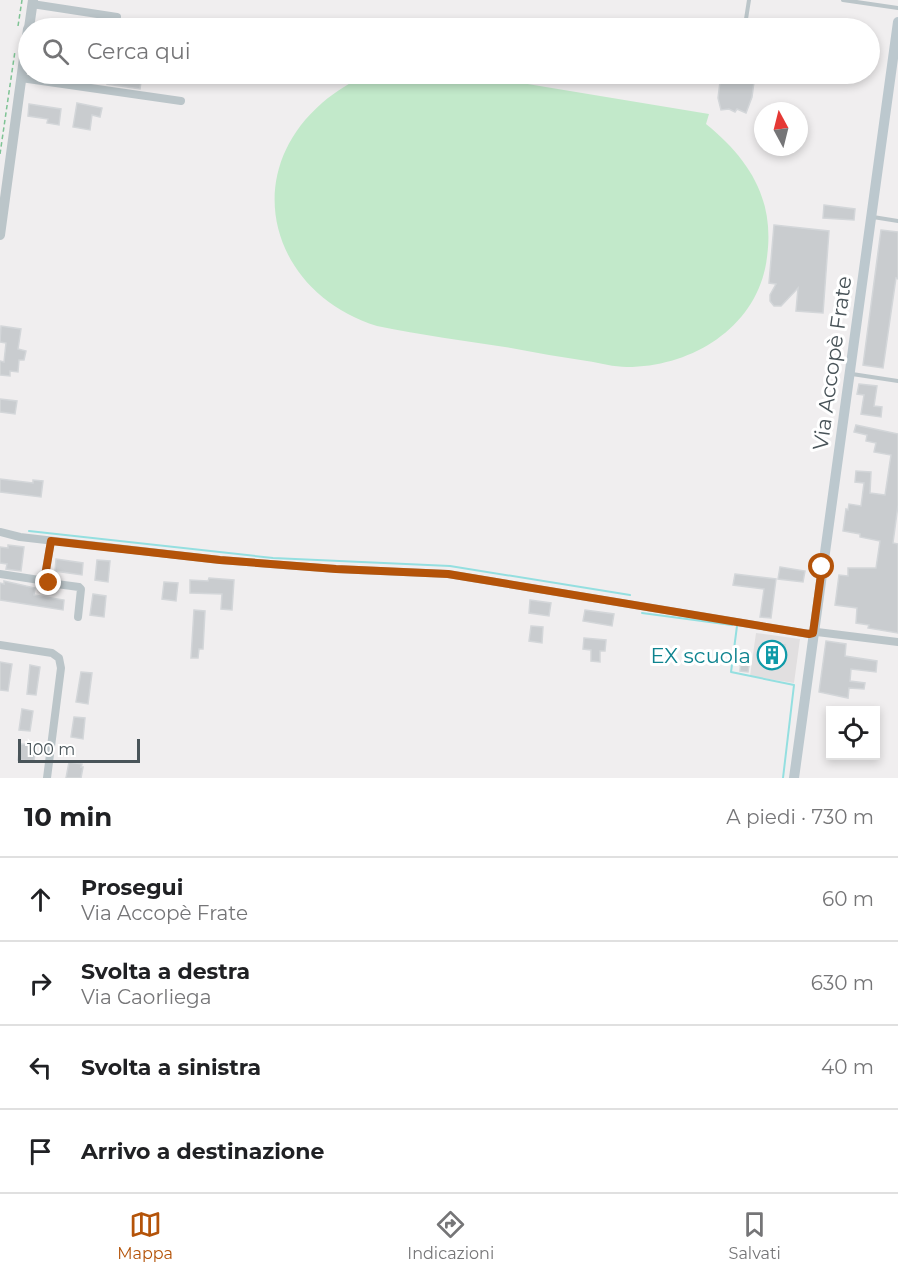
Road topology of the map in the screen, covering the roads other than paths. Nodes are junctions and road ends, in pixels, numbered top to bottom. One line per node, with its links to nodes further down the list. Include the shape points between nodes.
1 (749, 0): 7 (lane)
2 (843, 0): 4 (lane)
3 (29, 1): 5 (street); 6 (street)
4 (898, 8)
5 (117, 17)
6 (28, 18)
7 (746, 18)
8 (898, 22): 12 (main road, Via Accopè Frate)
9 (20, 84): 14 (street)
10 (63, 84): 11 (street)
11 (181, 101)
12 (872, 217): 13 (lane); 15 (main road, Via Accopè Frate)
13 (898, 221)
14 (0, 235)
15 (851, 374): 16 (lane); 22 (main road, Via Accopè Frate)
16 (898, 381)
17 (0, 532): 18 (street)
18 (51, 541): 20 (street); 22 (street, via 220,560 448,574)
19 (0, 574): 20 (street)
20 (46, 581): 21 (street, via 81,589)
21 (78, 617)
22 (813, 633): 23 (street); 26 (main road, Via Accopè Frate)
23 (898, 642)
24 (0, 645): 25 (street, via 52,653 59,658)
25 (47, 778)
26 (794, 778)

